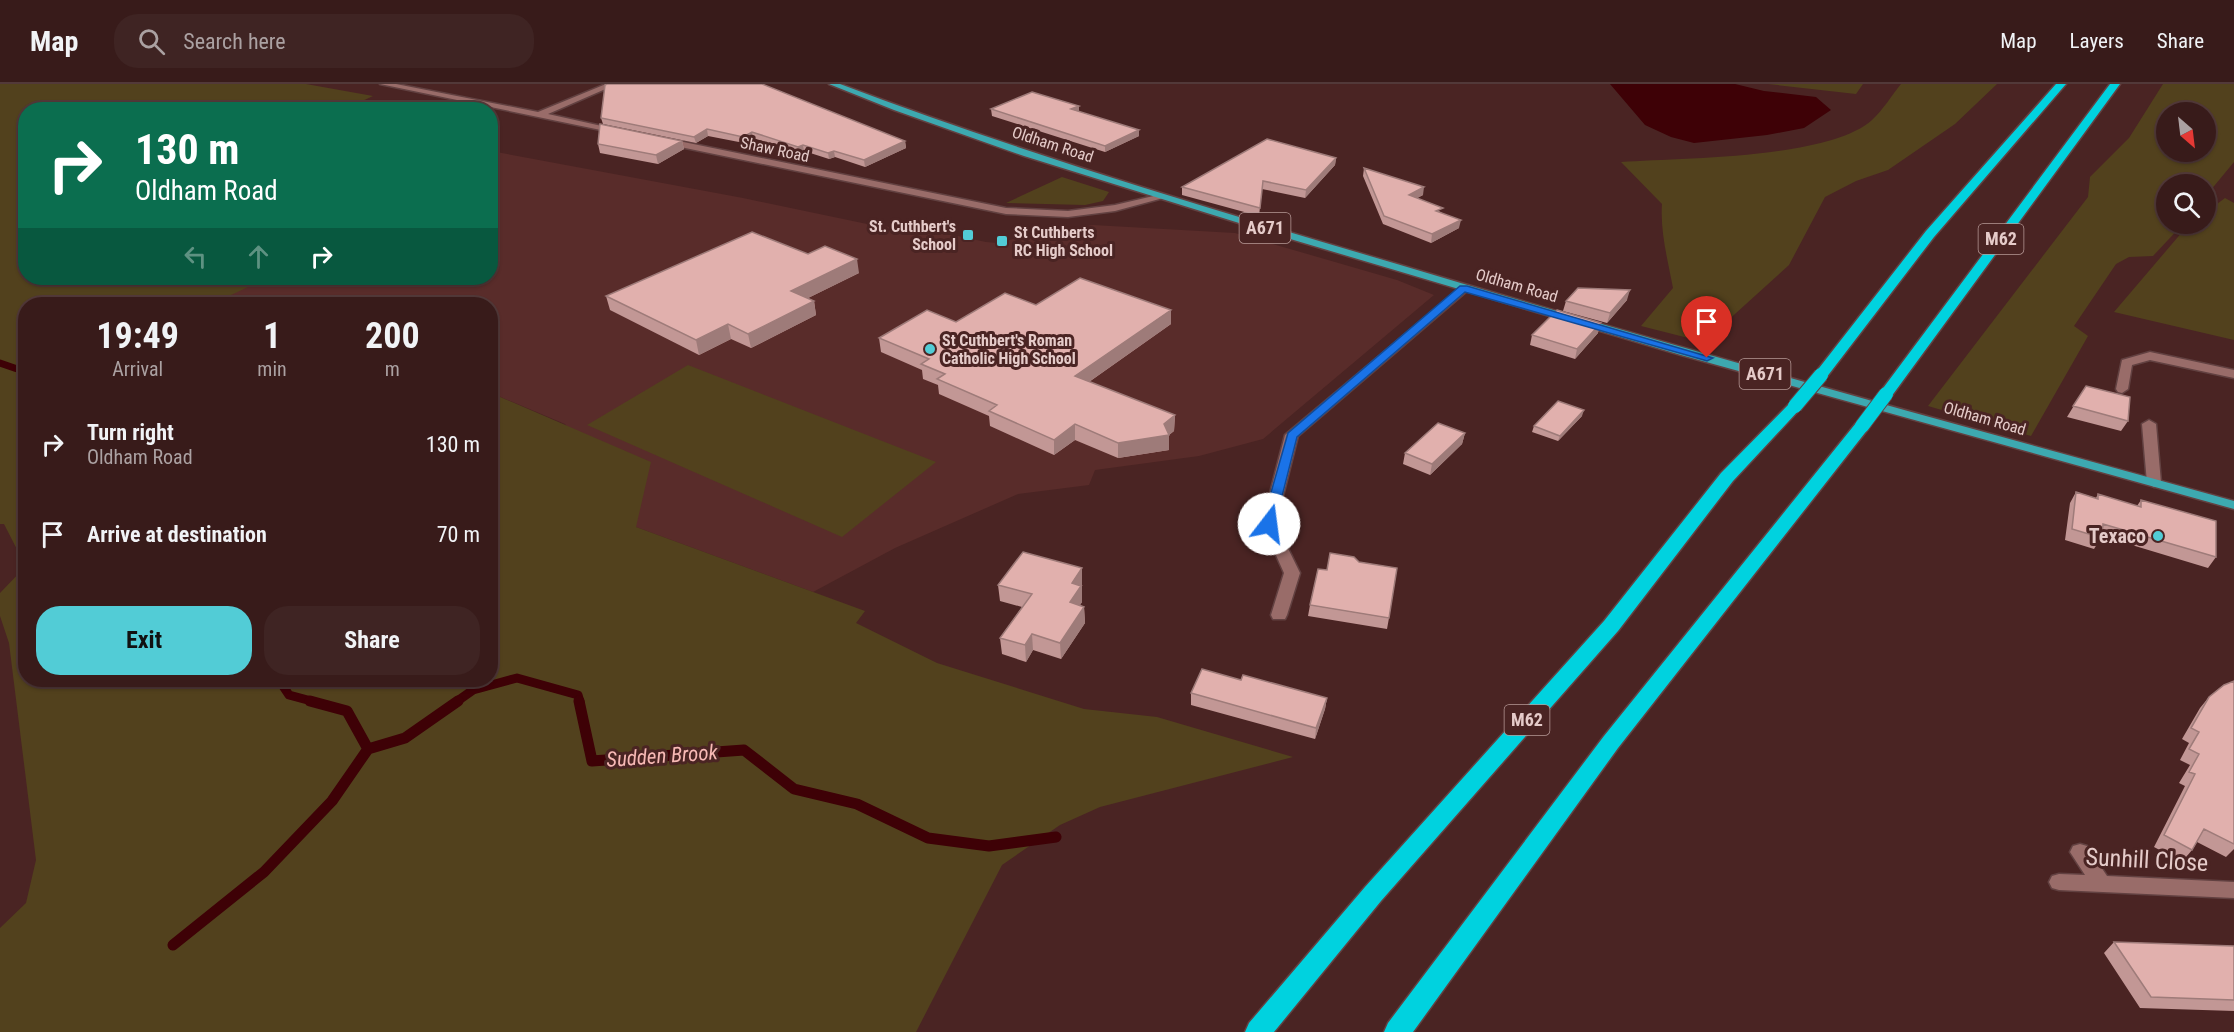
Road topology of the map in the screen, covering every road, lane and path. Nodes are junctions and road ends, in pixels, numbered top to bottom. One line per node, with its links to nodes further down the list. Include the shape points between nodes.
1 (384, 84): 6 (street)
2 (613, 84): 8 (street)
3 (833, 84): 11 (main road, Oldham Road / A671, via 988,142)
4 (2061, 84): 23 (highway, M62, bridge, via 1930,234 1795,406 1727,477 1611,626 1373,894)
5 (2115, 84): 24 (highway, M62, bridge, via 1862,426 1611,742)
6 (474, 102)
7 (498, 107): 8 (street)
8 (539, 115): 9 (street)
9 (630, 134)
10 (653, 138): 11 (street, Shaw Road, via 1006,211 1068,214)
11 (1162, 197): 12 (main road, Oldham Road / A671)
12 (1464, 288): 16 (main road, Oldham Road / A671); 18 (street, via 1292,435 1269,524 1292,573)
13 (2234, 374): 14 (street, via 2150,356 2126,363)
14 (2122, 389)
15 (2149, 424): 16 (street)
16 (2154, 483): 17 (main road, Oldham Road / A671)
17 (2234, 505)
18 (1279, 615)
19 (2080, 852): 21 (street)
20 (2059, 882): 21 (street, Sunhill Close)
21 (2103, 884): 22 (street, Sunhill Close)
22 (2234, 890)
23 (1258, 1032)
24 (1397, 1032)

